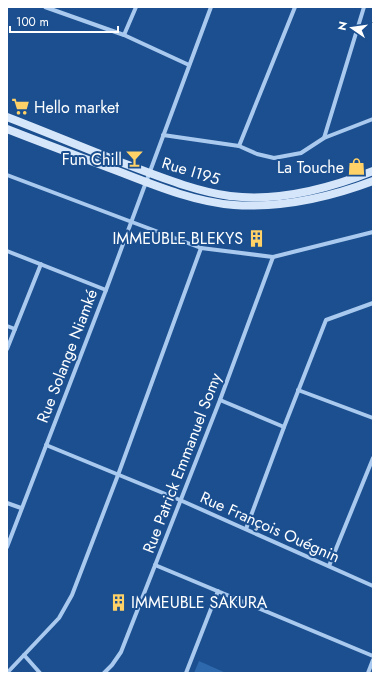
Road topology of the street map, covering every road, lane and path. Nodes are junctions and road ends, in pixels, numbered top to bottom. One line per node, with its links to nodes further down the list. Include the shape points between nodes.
1 (45, 7): 6 (street)
2 (136, 7): 6 (street)
3 (211, 7): 7 (street, Rue Solange Niamké)
4 (295, 7): 13 (street)
5 (364, 7): 12 (street)
6 (124, 35): 7 (street)
7 (188, 65): 11 (street, Rue Solange Niamké)
8 (7, 117): 15 (main road, Rue I195)
9 (373, 119): 12 (street)
10 (7, 129): 18 (main road, Rue I195)
11 (164, 135): 13 (street); 15 (street, Rue Solange Niamké)
12 (324, 138): 13 (street, via 301,153 274,158)
13 (239, 146)
14 (373, 172): 15 (main road, Rue I195, via 299,194 257,197 206,192)
15 (150, 173): 18 (street, Rue Solange Niamké)
16 (7, 175): 19 (street)
17 (373, 181): 18 (main road, Rue I195, via 302,202 259,206 205,200)
18 (146, 182): 19 (street, Rue Solange Niamké)
19 (131, 222): 21 (street); 25 (street, Rue Solange Niamké)
20 (373, 232): 23 (street)
21 (201, 248): 23 (street); 36 (street)
22 (7, 251): 24 (street)
23 (274, 257): 31 (street, Rue Patrick Emmanuel Somy)
24 (41, 264): 25 (street); 28 (street)
25 (106, 290): 34 (street, Rue Solange Niamké)
26 (373, 303): 30 (street, via 326,320)
27 (7, 326): 28 (street)
28 (15, 329): 29 (street)
29 (7, 349)
30 (298, 390): 32 (street); 33 (street)
31 (220, 400): 33 (street); 37 (street, Rue Patrick Emmanuel Somy)
32 (373, 418)
33 (284, 427): 40 (street)
34 (46, 445): 36 (street, Rue François Ouégnin); 39 (street, Rue Solange Niamké)
35 (373, 458): 43 (street)
36 (118, 475): 37 (street, Rue François Ouégnin); 46 (street, via 66,607)
37 (180, 500): 40 (street, Rue François Ouégnin); 42 (street, Rue Patrick Emmanuel Somy)
38 (7, 503): 39 (street)
39 (21, 508): 41 (street, Rue Solange Niamké)
40 (246, 529): 43 (street, Rue François Ouégnin)
41 (7, 547)
42 (155, 565): 45 (street); 51 (street, Rue Patrick Emmanuel Somy, via 121,652)
43 (329, 566): 44 (street, Rue François Ouégnin)
44 (373, 586)
45 (218, 591): 47 (street); 52 (street)
46 (24, 655): 49 (street); 50 (street)
47 (373, 656)
48 (373, 660): 53 (street)
49 (7, 673)
50 (40, 673)
51 (104, 673)
52 (186, 673)
53 (368, 673)

